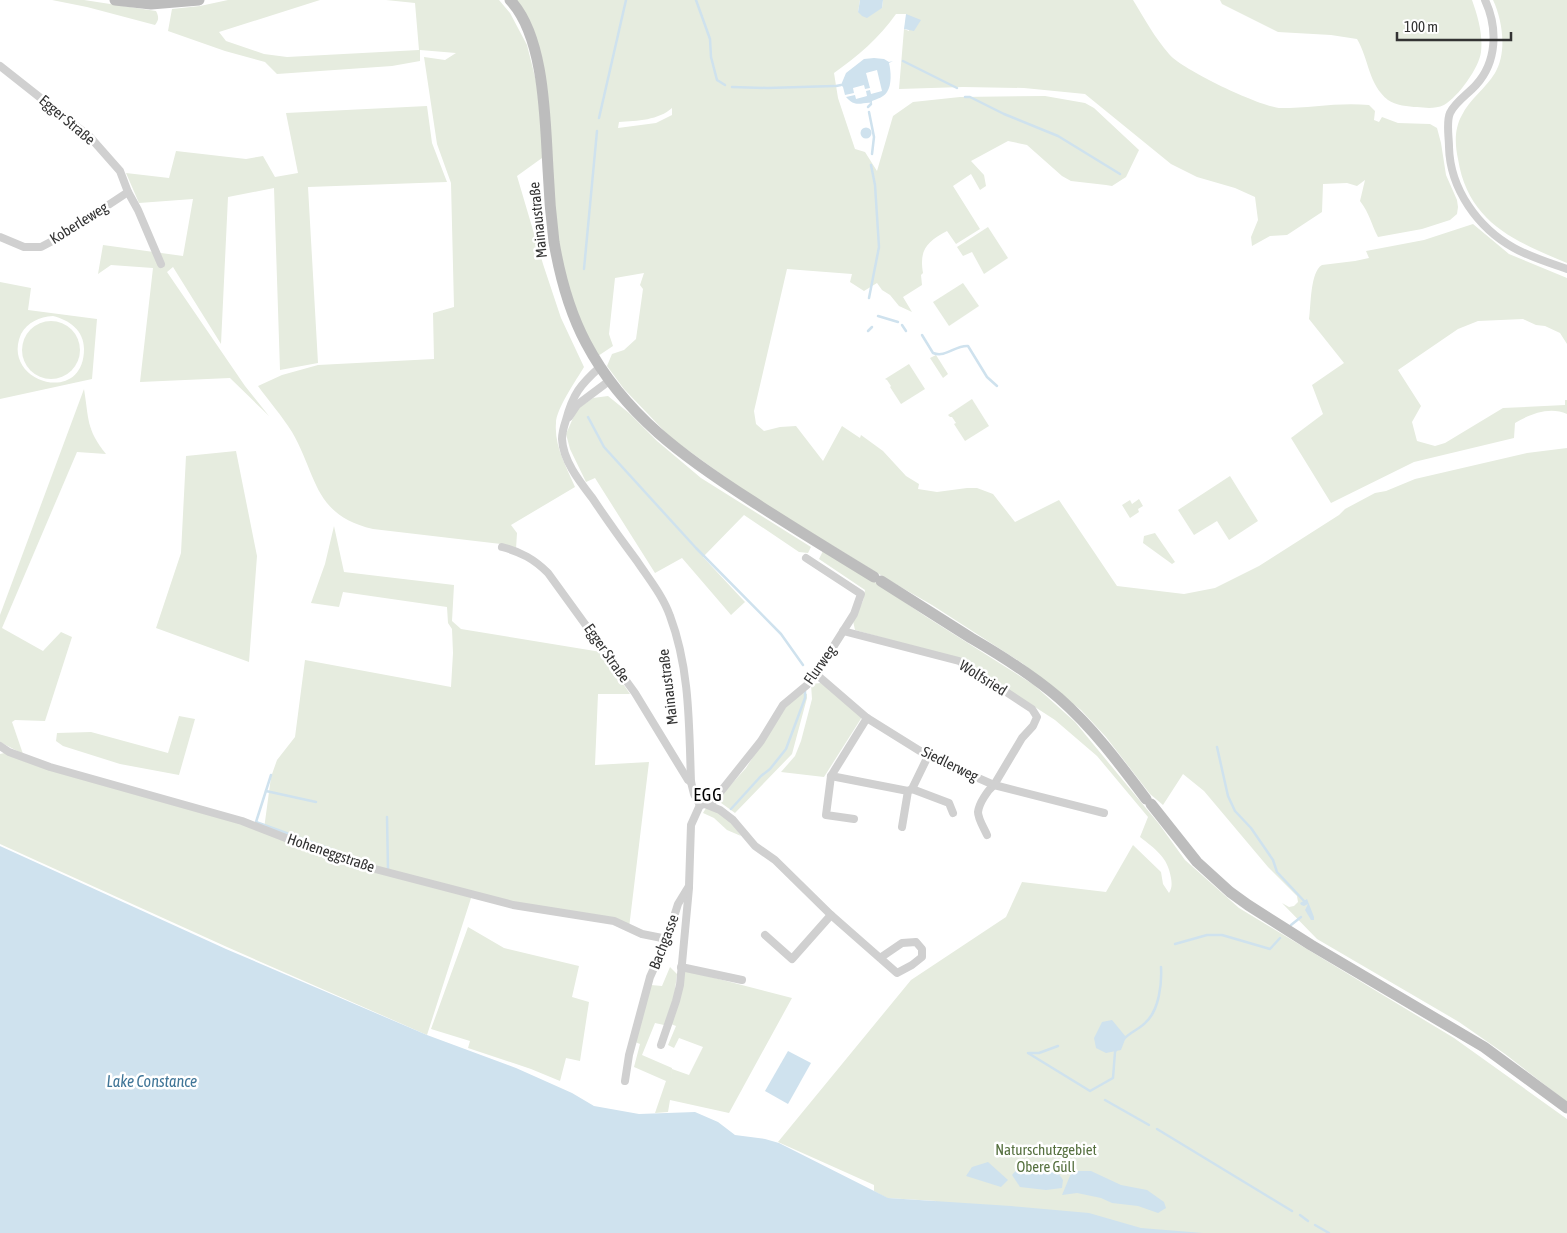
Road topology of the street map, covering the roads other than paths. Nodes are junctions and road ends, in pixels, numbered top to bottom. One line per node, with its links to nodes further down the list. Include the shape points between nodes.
1 (115, 0): 2 (main road, via 151,4)
2 (199, 0)
3 (510, 0): 10 (main road, Mainaustraße, via 527,26 538,66 560,277 576,323)
4 (1485, 0): 9 (street, via 1494,26 1493,54 1483,77 1449,116 1451,168 1473,214 1506,244)
5 (0, 66): 6 (street, Egger Straße, via 90,137 120,171)
6 (128, 192): 7 (street, Koberleweg, via 41,247 24,247); 8 (street, Egger Straße)
7 (0, 237)
8 (160, 264)
9 (1567, 269)
10 (600, 368): 11 (main road); 12 (street, Mainaustraße, via 576,392)
11 (609, 380): 12 (street, via 577,405); 40 (main road, via 645,422 688,458 1001,656 1059,698 1106,746 1198,862 1230,892 1276,924 1484,1047)
12 (565, 422): 21 (street, Mainaustraße, via 562,438 571,466 649,579 670,616 682,656)
13 (502, 547): 21 (street, Egger Straße, via 538,563 573,604 635,693)
14 (806, 558): 15 (street, Flurweg, via 861,594)
15 (843, 631): 16 (street, Flurweg); 22 (street, Wolfsried, via 959,661 1032,709 1037,717 1033,726 1022,738)
16 (816, 674): 17 (street, Siedlerweg); 25 (street, Flurweg, via 783,705 762,741)
17 (867, 718): 19 (street, Siedlerweg); 20 (street)
18 (0, 746): 34 (street, Hoheneggstraße, via 50,767 242,821 375,869 513,905 614,921 642,934)
19 (928, 756): 22 (street, Siedlerweg); 23 (street)
20 (831, 776): 23 (street); 28 (street, via 826,815)
21 (691, 782): 24 (street, Mainaustraße)
22 (994, 785): 27 (street, Siedlerweg); 30 (street, via 978,813)
23 (910, 790): 26 (street, via 949,803); 29 (street)
24 (700, 805): 25 (street); 31 (street, Bachgasse, via 691,824)
25 (710, 805): 32 (street, via 733,820 756,846)
26 (953, 813)
27 (1104, 813)
28 (854, 819)
29 (902, 827)
30 (987, 835)
31 (689, 886): 34 (street, Bachgasse, via 678,904); 36 (street)
32 (831, 914): 33 (street, via 792,959); 35 (street)
33 (765, 935)
34 (667, 940): 39 (street, Bachgasse, via 642,1001)
35 (880, 958): 35 (street, via 897,973 922,957 922,949 916,942 902,943)
36 (681, 967): 37 (street); 38 (street, via 676,1001)
37 (742, 980)
38 (660, 1045)
39 (626, 1081)
40 (1567, 1108)

